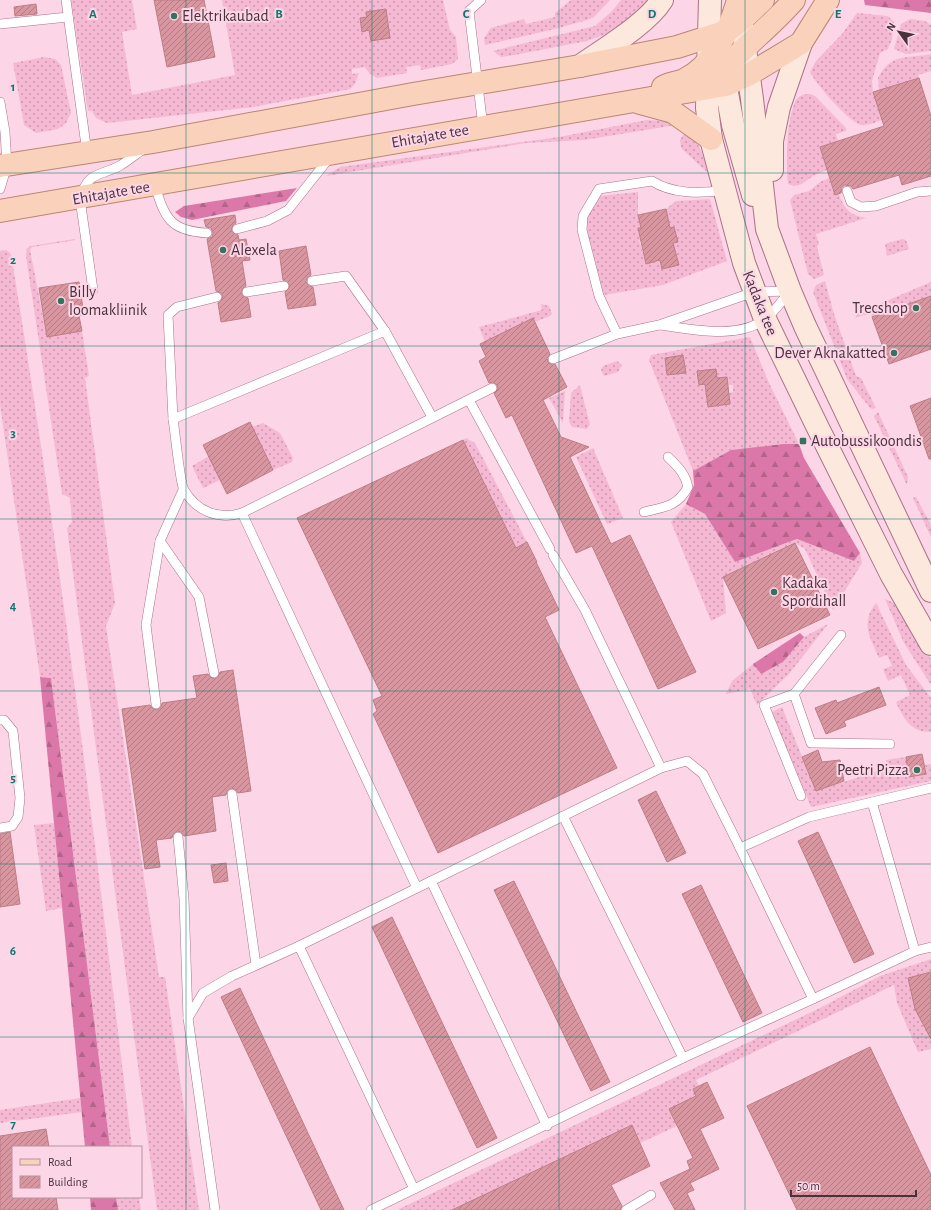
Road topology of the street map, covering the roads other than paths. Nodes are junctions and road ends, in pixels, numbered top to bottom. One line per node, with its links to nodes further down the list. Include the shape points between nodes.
1 (66, 0): 8 (lane)
2 (481, 0): 15 (lane, via 469,11)
3 (662, 0): 13 (main road, via 631,30)
4 (763, 0): 10 (main road, Ehitajate tee)
5 (794, 0): 12 (main road)
6 (828, 0): 11 (main road, Ehitajate tee)
7 (710, 4): 10 (main road)
8 (68, 17): 9 (lane); 21 (lane)
9 (0, 24)
10 (725, 43): 12 (main road); 12 (main road, Kadaka tee); 13 (main road, Ehitajate tee, via 678,47); 14 (main road, Ehitajate tee); 16 (main road, Ehitajate tee); 16 (main road, via 684,80 668,84); 19 (main road, Kadaka tee, via 707,108); 32 (main road, via 733,125 752,194)
11 (800, 43): 12 (main road, via 765,56); 14 (main road, Ehitajate tee); 32 (main road, via 781,100 772,141)
12 (744, 49): 14 (main road, Kadaka tee)
13 (580, 66): 15 (main road, Ehitajate tee)
14 (748, 75): 32 (main road, Kadaka tee)
15 (478, 82): 18 (lane); 20 (main road, Ehitajate tee)
16 (635, 101): 18 (main road, Ehitajate tee); 19 (main road, via 673,112)
17 (0, 102): 23 (lane, via 5,132)
18 (483, 127): 22 (main road, Ehitajate tee)
19 (711, 139): 26 (main road, Kadaka tee)
20 (153, 142): 21 (main road, Ehitajate tee); 29 (lane, via 121,165 91,178 84,185)
21 (87, 153): 23 (main road, Ehitajate tee)
22 (333, 153): 24 (main road, Ehitajate tee); 31 (lane, via 288,210 266,221)
23 (4, 166): 25 (lane)
24 (155, 186): 29 (main road, Ehitajate tee); 33 (lane, via 163,211 174,224 189,232)
25 (0, 190)
26 (724, 190): 39 (main road, Kadaka tee); 44 (lane, via 696,193 660,186 652,181 599,189 583,216 582,230 599,296)
27 (847, 191): 28 (lane, via 851,202 861,207 876,206 918,192)
28 (931, 191)
29 (80, 199): 30 (main road, Ehitajate tee); 36 (lane)
30 (0, 211)
31 (237, 229)
32 (767, 229): 37 (main road, Kadaka tee)
33 (207, 234)
34 (312, 281): 43 (lane, via 346,276)
35 (284, 286): 38 (lane)
36 (93, 290)
37 (790, 291): 39 (lane); 41 (lane); 55 (main road, Kadaka tee)
38 (247, 292)
39 (754, 292): 41 (main road, Kadaka tee); 42 (lane)
40 (217, 298): 49 (lane, via 177,308 168,315)
41 (765, 319): 42 (lane, via 750,327 719,333); 54 (main road, Kadaka tee)
42 (659, 325): 44 (lane)
43 (385, 331): 48 (lane); 49 (lane)
44 (617, 334): 45 (lane)
45 (553, 359)
46 (492, 388): 47 (lane)
47 (469, 400): 48 (lane); 66 (lane, via 585,610)
48 (432, 417): 53 (lane)
49 (173, 420): 51 (lane)
50 (668, 458): 52 (lane, via 682,470 688,487 678,502)
51 (183, 490): 53 (lane, via 204,512 230,517); 56 (lane)
52 (644, 512)
53 (242, 513): 76 (lane)
54 (869, 528): 55 (main road, via 892,538); 57 (main road, Kadaka tee)
55 (904, 533): 58 (main road, Kadaka tee)
56 (160, 541): 61 (lane, via 200,597); 63 (lane, via 146,625)
57 (891, 574): 58 (main road, via 909,576); 60 (main road, Kadaka tee)
58 (930, 589)
59 (841, 635): 62 (lane)
60 (931, 644)
61 (214, 673)
62 (794, 694): 65 (lane, via 811,743); 69 (lane, via 764,705)
63 (156, 704)
64 (0, 720): 72 (lane, via 4,720 13,731 20,798 18,817 12,826)
65 (890, 744)
66 (661, 768): 71 (lane); 74 (lane, via 687,761 703,774)
67 (931, 788): 70 (lane)
68 (232, 794): 80 (lane)
69 (801, 796)
70 (872, 802): 74 (lane, via 808,817); 79 (lane)
71 (563, 816): 75 (lane); 83 (lane)
72 (0, 828)
73 (178, 837): 82 (lane, via 184,899)
74 (740, 848): 81 (lane)
75 (431, 881): 76 (lane); 84 (lane)
76 (417, 888): 77 (lane)
77 (299, 946): 80 (lane); 85 (lane)
78 (931, 947): 79 (lane)
79 (915, 950): 81 (lane)
80 (256, 965): 82 (lane, via 203,993)
81 (813, 999): 83 (lane)
82 (188, 1018): 87 (lane)
83 (683, 1058): 84 (lane)
84 (547, 1126): 85 (lane)
85 (414, 1189): 88 (lane)
86 (652, 1195): 89 (lane)
87 (215, 1210)
88 (371, 1210)
89 (626, 1210)

